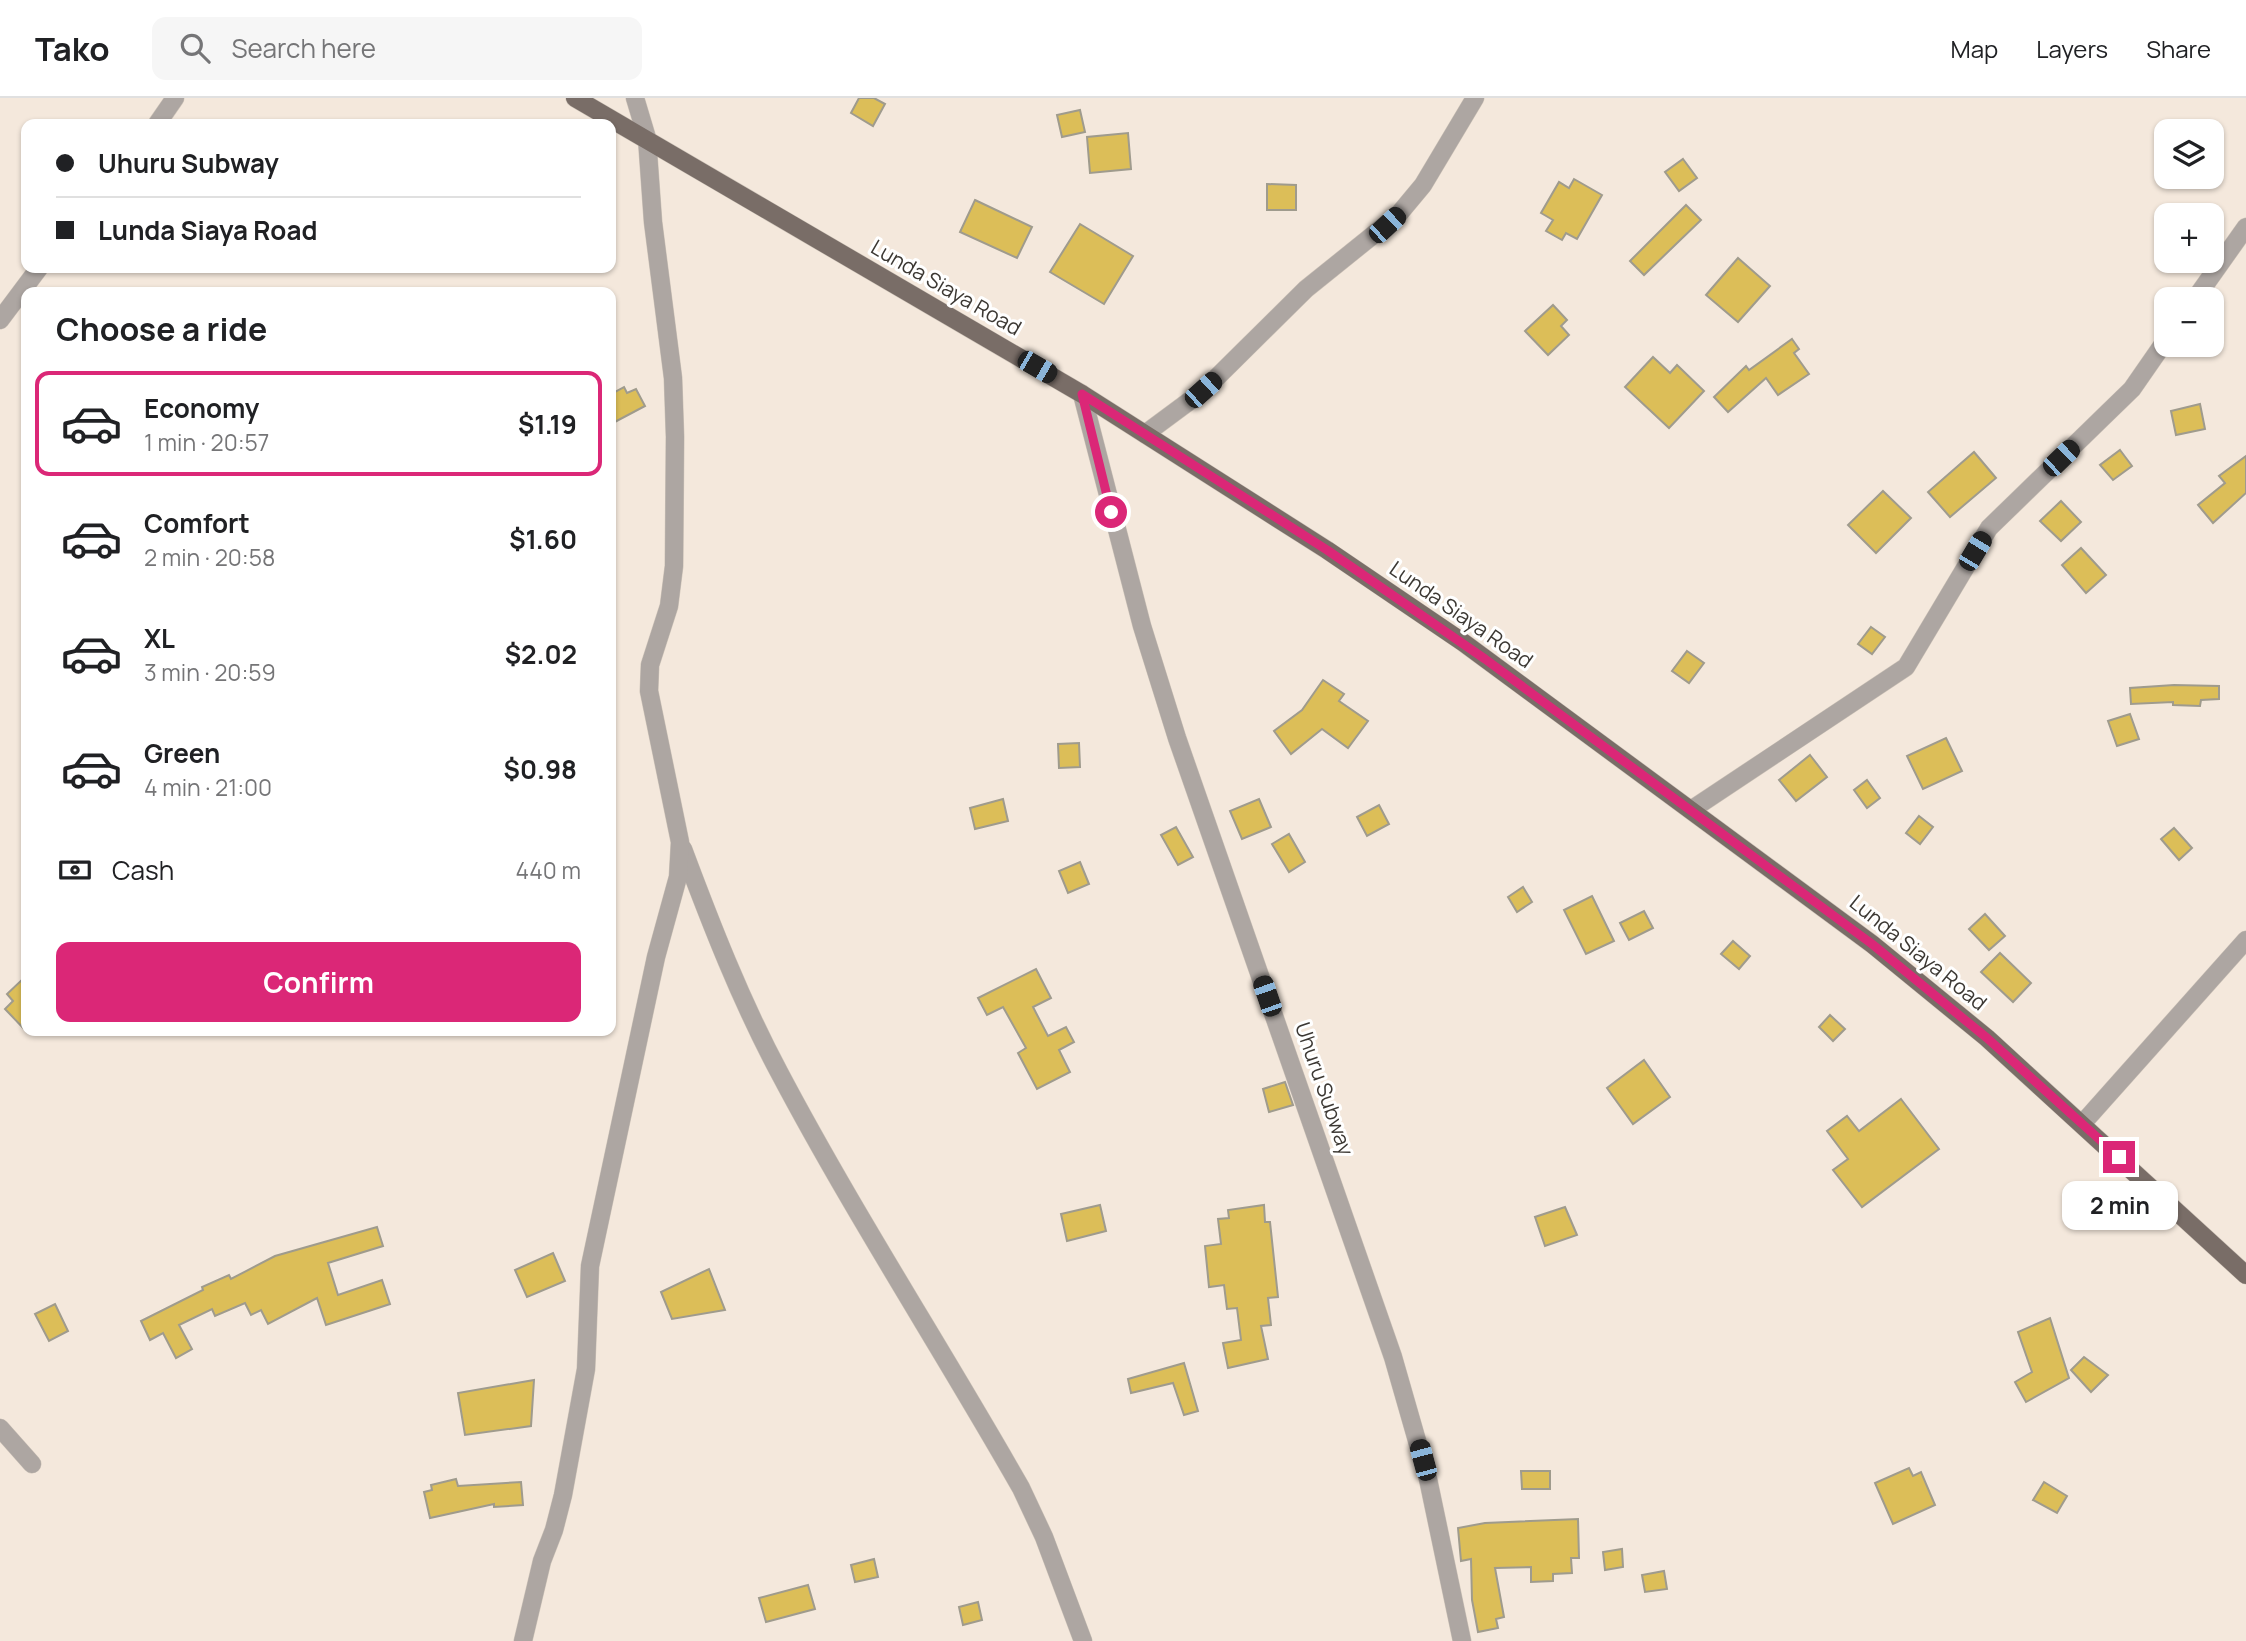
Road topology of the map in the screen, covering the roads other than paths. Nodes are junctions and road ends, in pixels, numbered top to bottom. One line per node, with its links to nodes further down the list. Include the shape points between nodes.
1 (175, 98): 5 (street)
2 (575, 98): 6 (main road, Lunda Siaya Road)
3 (635, 98): 8 (street)
4 (1475, 98): 15 (street, via 1423,185 1398,215 1306,289 1203,390)
5 (160, 119)
6 (613, 119)
7 (616, 121): 8 (main road, Lunda Siaya Road)
8 (647, 138): 14 (main road, Lunda Siaya Road); 17 (street, via 675,437 674,566 669,606 650,665 649,691)
9 (2246, 227): 10 (street)
10 (2204, 287)
11 (21, 292): 12 (street)
12 (0, 320)
13 (2154, 357): 16 (street, via 2132,389 1989,528 1906,667)
14 (1082, 394): 15 (main road, Lunda Siaya Road); 25 (street, Uhuru Subway, via 1131,587 1177,738 1393,1357 1428,1479)
15 (1145, 434): 16 (main road, Lunda Siaya Road, via 1453,635)
16 (1691, 810): 19 (main road, Lunda Siaya Road, via 1872,944)
17 (680, 842): 23 (street, via 678,877 656,957 590,1266 586,1369 563,1495); 24 (street, via 731,970 778,1070 1021,1488)
18 (2246, 940): 19 (street)
19 (2082, 1124): 20 (main road, Lunda Siaya Road)
20 (2246, 1275)
21 (0, 1428): 22 (street)
22 (33, 1464)
23 (523, 1641)
24 (1083, 1641)
25 (1462, 1641)

